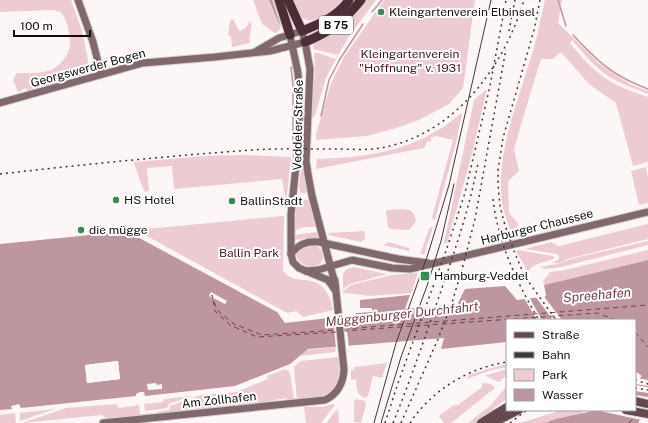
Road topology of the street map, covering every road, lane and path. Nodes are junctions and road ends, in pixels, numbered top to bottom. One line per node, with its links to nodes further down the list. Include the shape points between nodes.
1 (78, 0): 11 (main road)
2 (279, 0): 7 (highway)
3 (288, 0): 6 (highway, B 75)
4 (349, 0): 6 (highway, B 75, via 331,18)
5 (361, 0): 8 (highway, B 75, via 341,22)
6 (302, 31): 7 (main road, Georgswerder Bogen); 8 (main road, Veddeler Straße)
7 (290, 35): 9 (main road, Veddeler Straße); 10 (main road, Georgswerder Bogen, via 268,43)
8 (305, 42): 9 (main road, Georgswerder Bogen); 14 (main road, Veddeler Straße, via 310,79 306,161)
9 (292, 46): 10 (main road, Georgswerder Bogen); 15 (main road, Veddeler Straße, via 298,73 300,106 291,214)
10 (255, 52): 11 (main road, Georgswerder Bogen, via 151,62)
11 (101, 74): 12 (main road, Georgswerder Bogen)
12 (0, 103)
13 (648, 212): 17 (main road, Harburger Chaussee)
14 (324, 243): 15 (main road, via 301,244); 17 (main road, Harburger Chaussee); 18 (main road, Veddeler Straße)
15 (291, 254): 19 (main road, via 295,266)
16 (340, 264): 17 (main road, Harburger Chaussee, via 352,260 404,269); 18 (main road, Harburger Chaussee); 20 (main road, via 337,267)
17 (432, 264)
18 (330, 266): 19 (main road); 20 (main road, Veddeler Straße)
19 (306, 271): 21 (main road, via 328,280)
20 (335, 281): 21 (main road, Veddeler Straße)
21 (336, 291): 22 (main road, Veddeler Straße, via 344,377)
22 (335, 394): 29 (main road, Am Zollhafen, via 325,400)
23 (636, 401): 24 (main road)
24 (648, 404)
25 (506, 407): 30 (main road)
26 (517, 411): 31 (main road)
27 (632, 411): 28 (main road)
28 (648, 414)
29 (103, 423)
30 (481, 423)
31 (493, 423)

